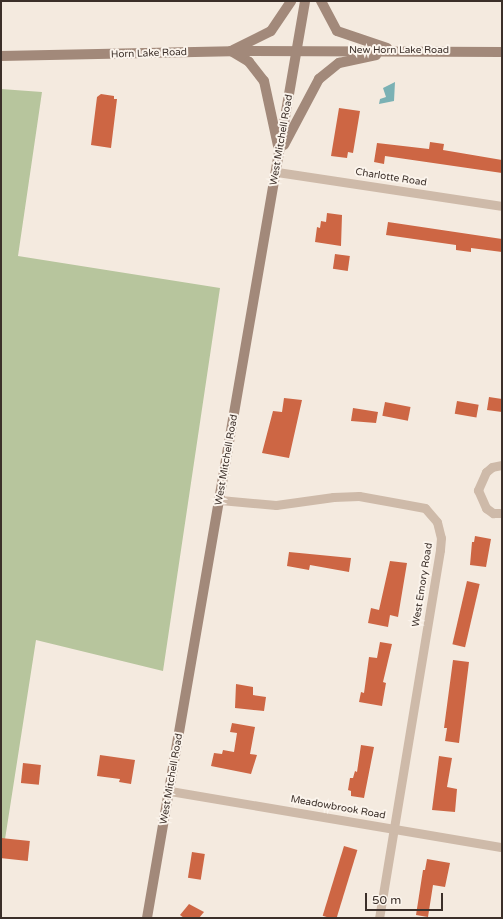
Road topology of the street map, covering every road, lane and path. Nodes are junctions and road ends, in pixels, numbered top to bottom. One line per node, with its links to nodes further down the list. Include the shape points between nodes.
1 (291, 1): 4 (main road, via 271,31)
2 (305, 1): 5 (main road, West Mitchell Road)
3 (321, 1): 6 (main road, via 337,31)
4 (231, 51): 5 (main road, Horn Lake Road); 8 (main road, Horn Lake Road); 9 (main road, via 249,62 267,88)
5 (297, 51): 6 (main road, New Horn Lake Road); 9 (main road, West Mitchell Road)
6 (396, 51): 7 (main road, New Horn Lake Road); 9 (main road, via 339,63 322,76 314,85)
7 (502, 52)
8 (1, 56)
9 (280, 154): 10 (main road, West Mitchell Road)
10 (277, 172): 11 (street, Charlotte Road); 13 (main road, West Mitchell Road)
11 (502, 206)
12 (502, 465): 14 (street, via 486,472 478,490 486,508 493,513)
13 (220, 500): 15 (main road, West Mitchell Road); 16 (street, West Emory Road, via 276,505 333,497 367,497 425,508 437,522 441,538 440,550)
14 (502, 513)
15 (170, 791): 16 (street, Meadowbrook Road); 18 (main road, West Mitchell Road)
16 (394, 828): 17 (street, Meadowbrook Road); 19 (street, West Emory Road)
17 (502, 847)
18 (147, 918)
19 (379, 918)

